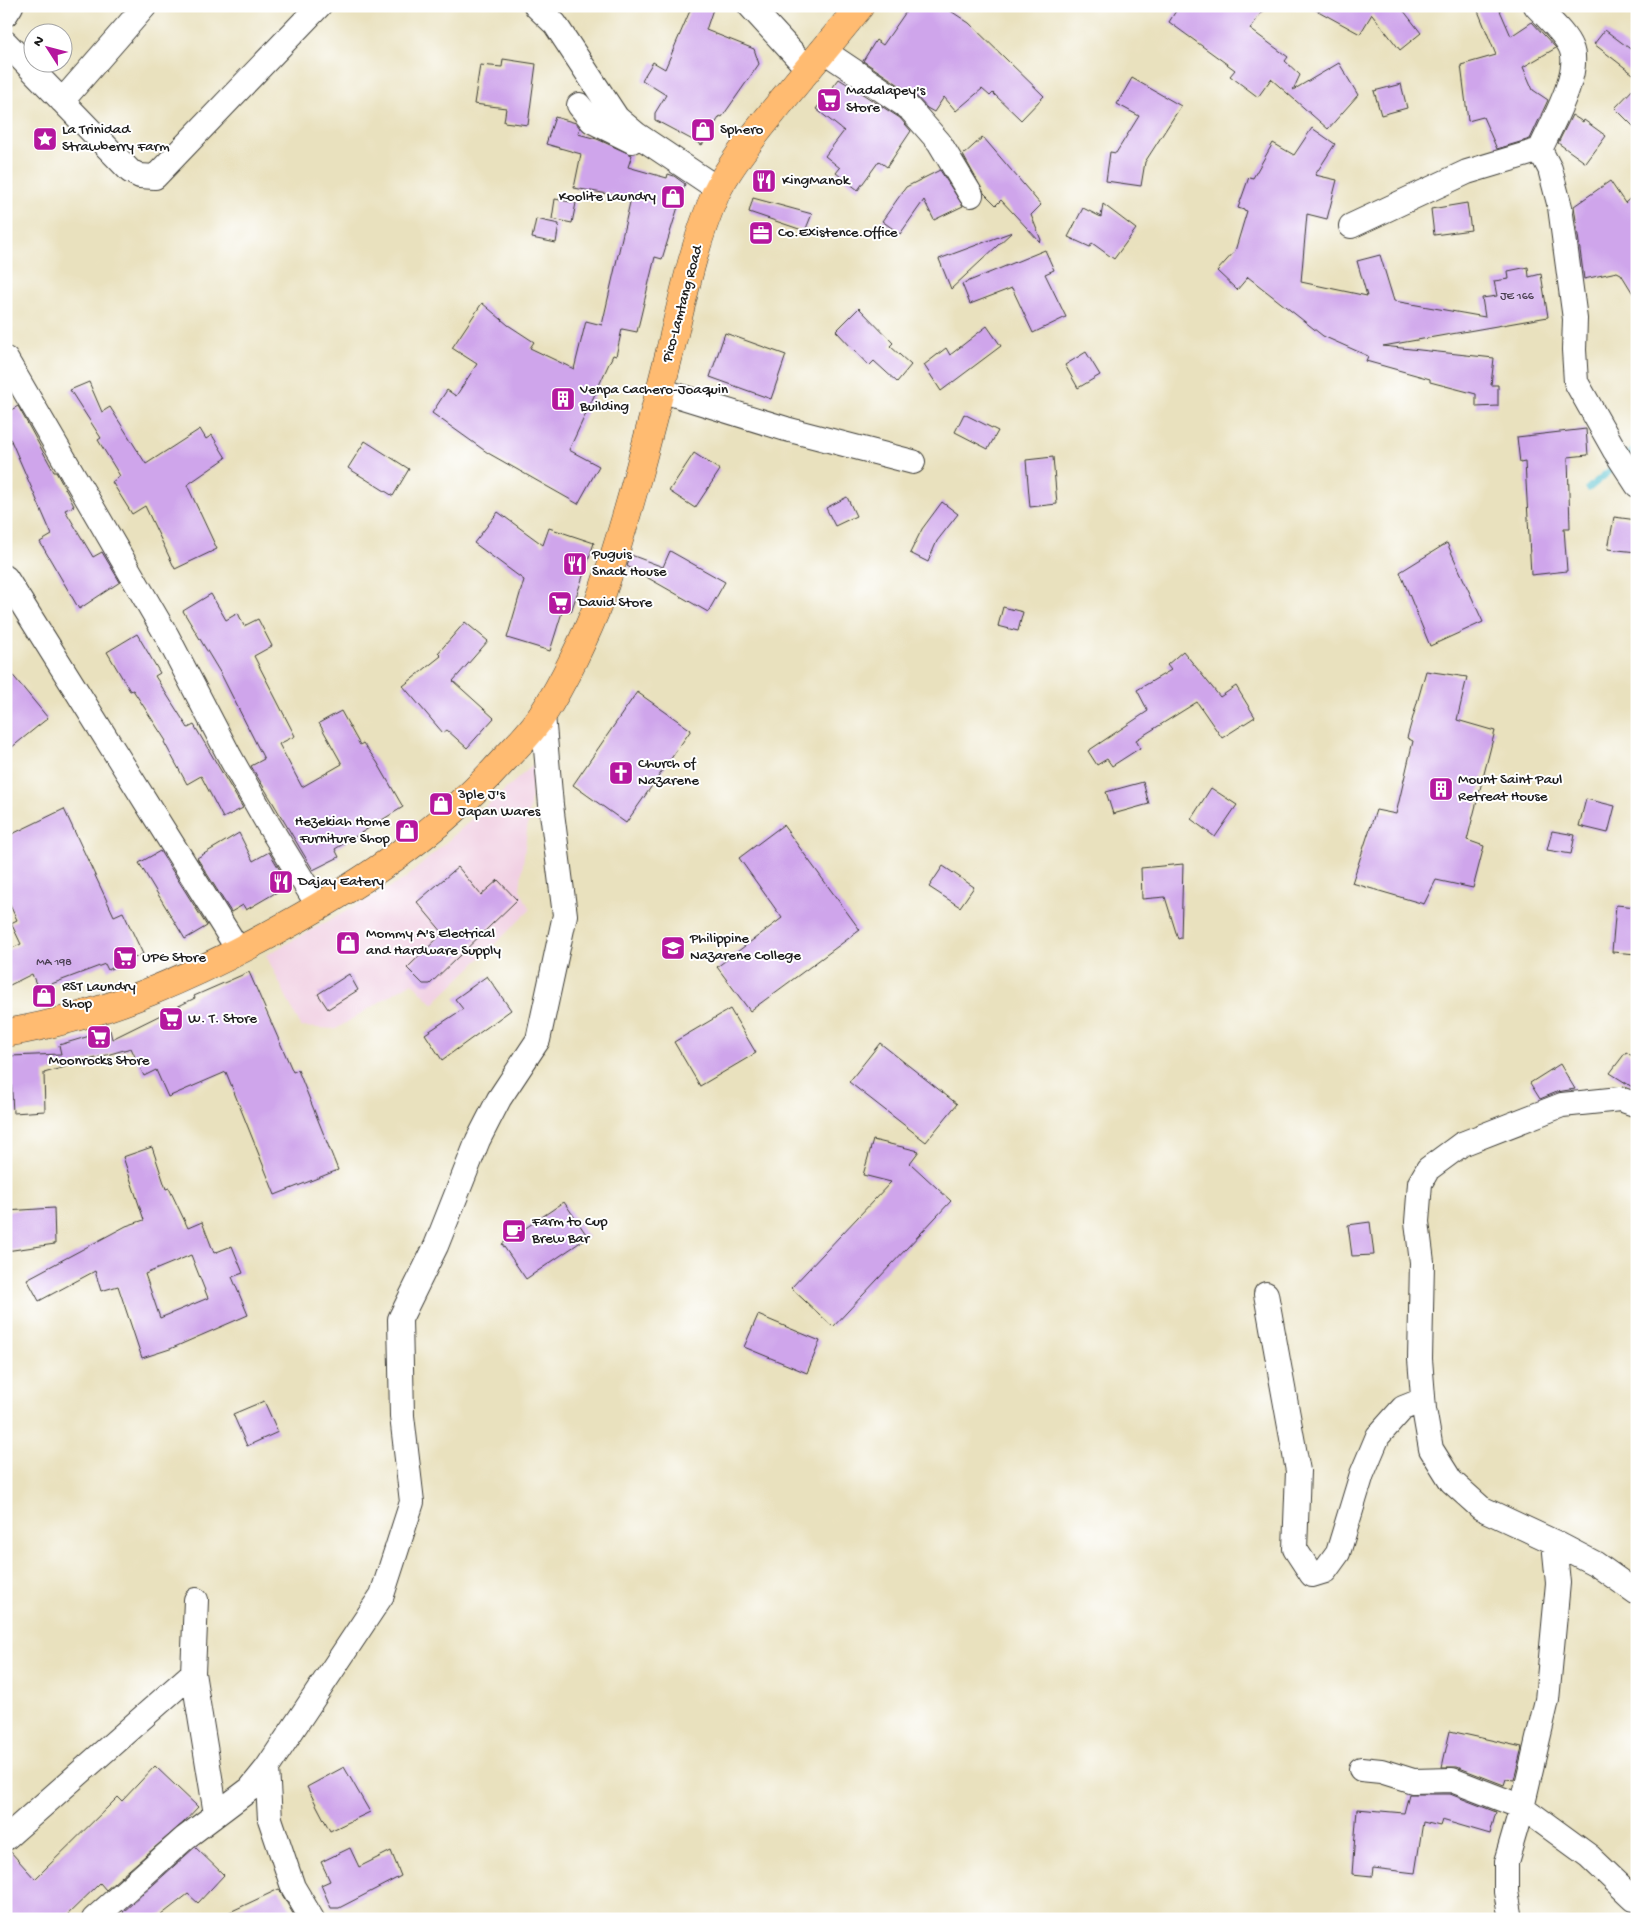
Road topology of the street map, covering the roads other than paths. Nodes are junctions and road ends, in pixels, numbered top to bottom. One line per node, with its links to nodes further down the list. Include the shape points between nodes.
1 (11, 6): 8 (street)
2 (145, 6): 11 (street)
3 (319, 6): 11 (street, via 155,178 130,171)
4 (536, 6): 14 (street, via 555,24 617,118)
5 (750, 6): 10 (street)
6 (860, 6): 10 (main road, Pico-Lamtang Road)
7 (1536, 6): 13 (street, via 1571,48 1573,59 1570,85)
8 (6, 14)
9 (6, 43): 11 (street)
10 (815, 60): 15 (main road, Pico-Lamtang Road, via 742,150); 16 (street, via 909,108 939,142)
11 (62, 101)
12 (579, 105): 14 (street, via 592,121 633,141 659,164)
13 (1540, 150): 17 (street, via 1467,172); 21 (street, via 1550,168 1560,207 1574,319 1576,382)
14 (667, 155): 15 (street)
15 (718, 189): 19 (main road, Pico-Lamtang Road, via 703,226)
16 (971, 195)
17 (1351, 226)
18 (6, 359): 24 (street, via 167,636 230,758)
19 (660, 390): 20 (street, via 786,429); 23 (main road, Pico-Lamtang Road, via 599,601)
20 (913, 462)
21 (1632, 478)
22 (6, 578): 25 (street)
23 (543, 715): 24 (main road, Pico-Lamtang Road, via 479,787 441,823 390,863); 34 (street, via 565,915 538,1040 478,1140 436,1246 400,1319 402,1416 412,1502 382,1595)
24 (319, 907): 25 (main road, Pico-Lamtang Road)
25 (239, 952): 26 (main road, Pico-Lamtang Road, via 149,994 102,1010)
26 (6, 1034)
27 (1637, 1105): 29 (street, via 1620,1099 1562,1104 1462,1144 1428,1169 1420,1183 1417,1222 1422,1262 1420,1359)
28 (1266, 1294): 29 (street, via 1298,1471 1295,1548 1312,1575 1325,1571 1338,1553 1362,1474 1378,1436 1403,1408)
29 (1423, 1400): 30 (street, via 1431,1449 1451,1481 1481,1508)
30 (1554, 1542): 31 (street, via 1596,1564); 36 (street, via 1558,1583 1547,1700)
31 (1637, 1593)
32 (196, 1600): 33 (street)
33 (193, 1673): 37 (street); 38 (street)
34 (267, 1768): 37 (street, via 250,1788); 41 (street, via 270,1819 293,1887)
35 (1361, 1769): 36 (street, via 1413,1780 1452,1780)
36 (1522, 1808): 39 (street, via 1589,1856); 42 (street, via 1506,1862 1506,1892)
37 (216, 1814): 40 (street)
38 (6, 1838)
39 (1634, 1899)
40 (94, 1919)
41 (312, 1919)
42 (1511, 1919)

